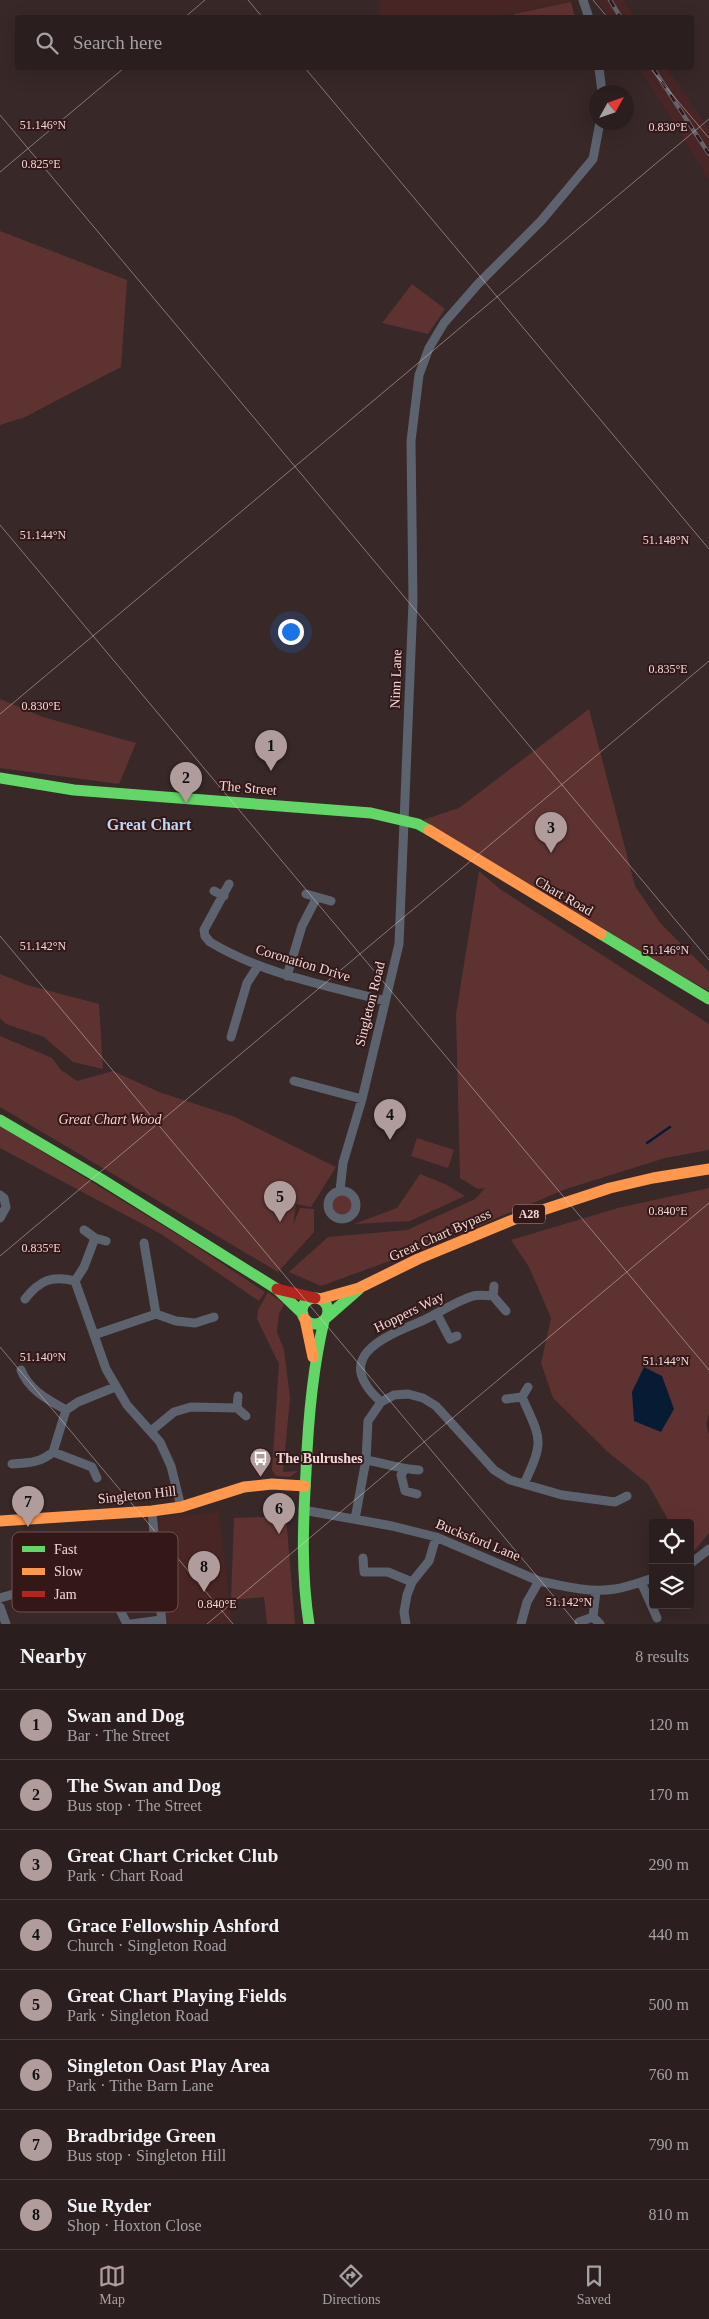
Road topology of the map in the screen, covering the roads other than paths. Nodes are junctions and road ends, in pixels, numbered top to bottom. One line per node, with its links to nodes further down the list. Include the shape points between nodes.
1 (583, 0): 2 (street)
2 (587, 15)
3 (599, 70): 4 (street)
4 (601, 85)
5 (598, 130): 7 (street, Ninn Lane, via 593,159 541,221 444,323 429,348 419,375 412,441 413,602)
6 (0, 778): 7 (street, The Street, via 74,790 371,813)
7 (403, 820): 16 (street, Chart Road, via 418,824); 17 (street, Singleton Road, via 399,944)
8 (229, 884): 11 (street, Coronation Drive)
9 (214, 891): 11 (street)
10 (306, 894): 12 (street)
11 (224, 896): 14 (street, Coronation Drive, via 206,926 205,936 214,945)
12 (317, 897): 13 (street); 15 (street, via 302,926)
13 (331, 900)
14 (258, 966): 15 (street, Coronation Drive); 18 (street, via 230,1026)
15 (287, 976): 17 (street, Coronation Drive)
16 (709, 1000)
17 (385, 1001): 20 (street, Singleton Road)
18 (231, 1037)
19 (294, 1081): 20 (street)
20 (362, 1099): 23 (street, Singleton Road, via 342,1170)
21 (0, 1120): 33 (street, Great Chart Bypass / A28)
22 (709, 1170): 32 (street, Great Chart Bypass / A28, via 610,1188 515,1218 418,1259)
23 (340, 1191)
24 (0, 1195): 25 (street, via 6,1207)
25 (0, 1218)
26 (84, 1230): 27 (street)
27 (95, 1238): 28 (street); 30 (street)
28 (106, 1241)
29 (144, 1244): 38 (street)
30 (75, 1281): 35 (street, via 60,1277 50,1279 32,1290); 43 (street)
31 (494, 1286): 34 (street)
32 (360, 1288): 36 (street, Great Chart Bypass / A28); 42 (street, Great Chart Bypass / A28)
33 (277, 1289): 36 (street, Great Chart Bypass / A28); 41 (street, Great Chart Bypass / A28)
34 (493, 1296): 37 (street); 39 (street, Hoppers Way, via 474,1296)
35 (25, 1299)
36 (318, 1299): 41 (street, via 305,1303); 42 (street, via 328,1309)
37 (506, 1311)
38 (156, 1314): 40 (street, via 195,1323); 43 (street)
39 (437, 1314): 44 (street, via 450,1339); 52 (street, Hoppers Way, via 379,1340 366,1353 362,1376 368,1391)
40 (214, 1317)
41 (304, 1317): 42 (street, via 312,1324); 45 (street)
42 (325, 1319): 45 (street)
43 (94, 1335): 47 (street)
44 (457, 1336)
45 (314, 1362): 64 (street)
46 (21, 1370): 54 (street, via 21,1384)
47 (115, 1387): 54 (street); 56 (street, via 126,1405)
48 (528, 1387): 50 (street)
49 (238, 1396): 53 (street)
50 (522, 1397): 51 (street); 63 (street, via 540,1438 536,1459)
51 (506, 1399)
52 (381, 1402): 58 (street, via 368,1421); 63 (street, via 394,1395 423,1398 436,1406 494,1470)
53 (237, 1408): 55 (street); 56 (street, via 182,1408 168,1415)
54 (66, 1410): 57 (street)
55 (246, 1416)
56 (151, 1431): 67 (street, via 166,1453)
57 (53, 1452): 59 (street, via 36,1462); 62 (street, via 92,1467)
58 (366, 1460): 60 (street); 70 (street)
59 (12, 1464)
60 (405, 1470): 61 (street); 65 (street, via 401,1475 405,1491)
61 (419, 1470)
62 (97, 1478)
63 (524, 1484): 66 (street, via 562,1495 615,1502)
64 (305, 1486): 67 (street, Singleton Hill, via 272,1484 244,1487); 68 (street)
65 (417, 1494)
66 (626, 1496)
67 (181, 1507): 69 (street, Singleton Hill)
68 (303, 1510): 70 (street, Bucksford Lane); 91 (street, via 302,1568)
69 (152, 1512): 71 (street, Singleton Hill); 72 (street)
70 (355, 1519): 73 (street, Bucksford Lane)
71 (0, 1521)
72 (154, 1532)
73 (436, 1537): 78 (street, Bucksford Lane); 79 (street, via 429,1561)
74 (709, 1549): 76 (street)
75 (363, 1558): 79 (street, via 364,1572 388,1572)
76 (694, 1561)
77 (649, 1579): 80 (street, Bucksford Lane)
78 (538, 1581): 81 (street, Bucksford Lane); 93 (street, via 527,1602)
79 (412, 1582): 92 (street, via 404,1612)
80 (640, 1582): 81 (street, Bucksford Lane); 85 (street)
81 (596, 1591): 84 (street)
82 (0, 1607): 88 (street)
83 (121, 1612): 89 (street)
84 (592, 1616): 87 (street); 94 (street)
85 (657, 1618)
86 (162, 1622): 90 (street)
87 (579, 1622)
88 (6, 1624)
89 (126, 1624)
90 (131, 1624)
91 (309, 1624)
92 (406, 1624)
93 (521, 1624)
94 (600, 1624)

